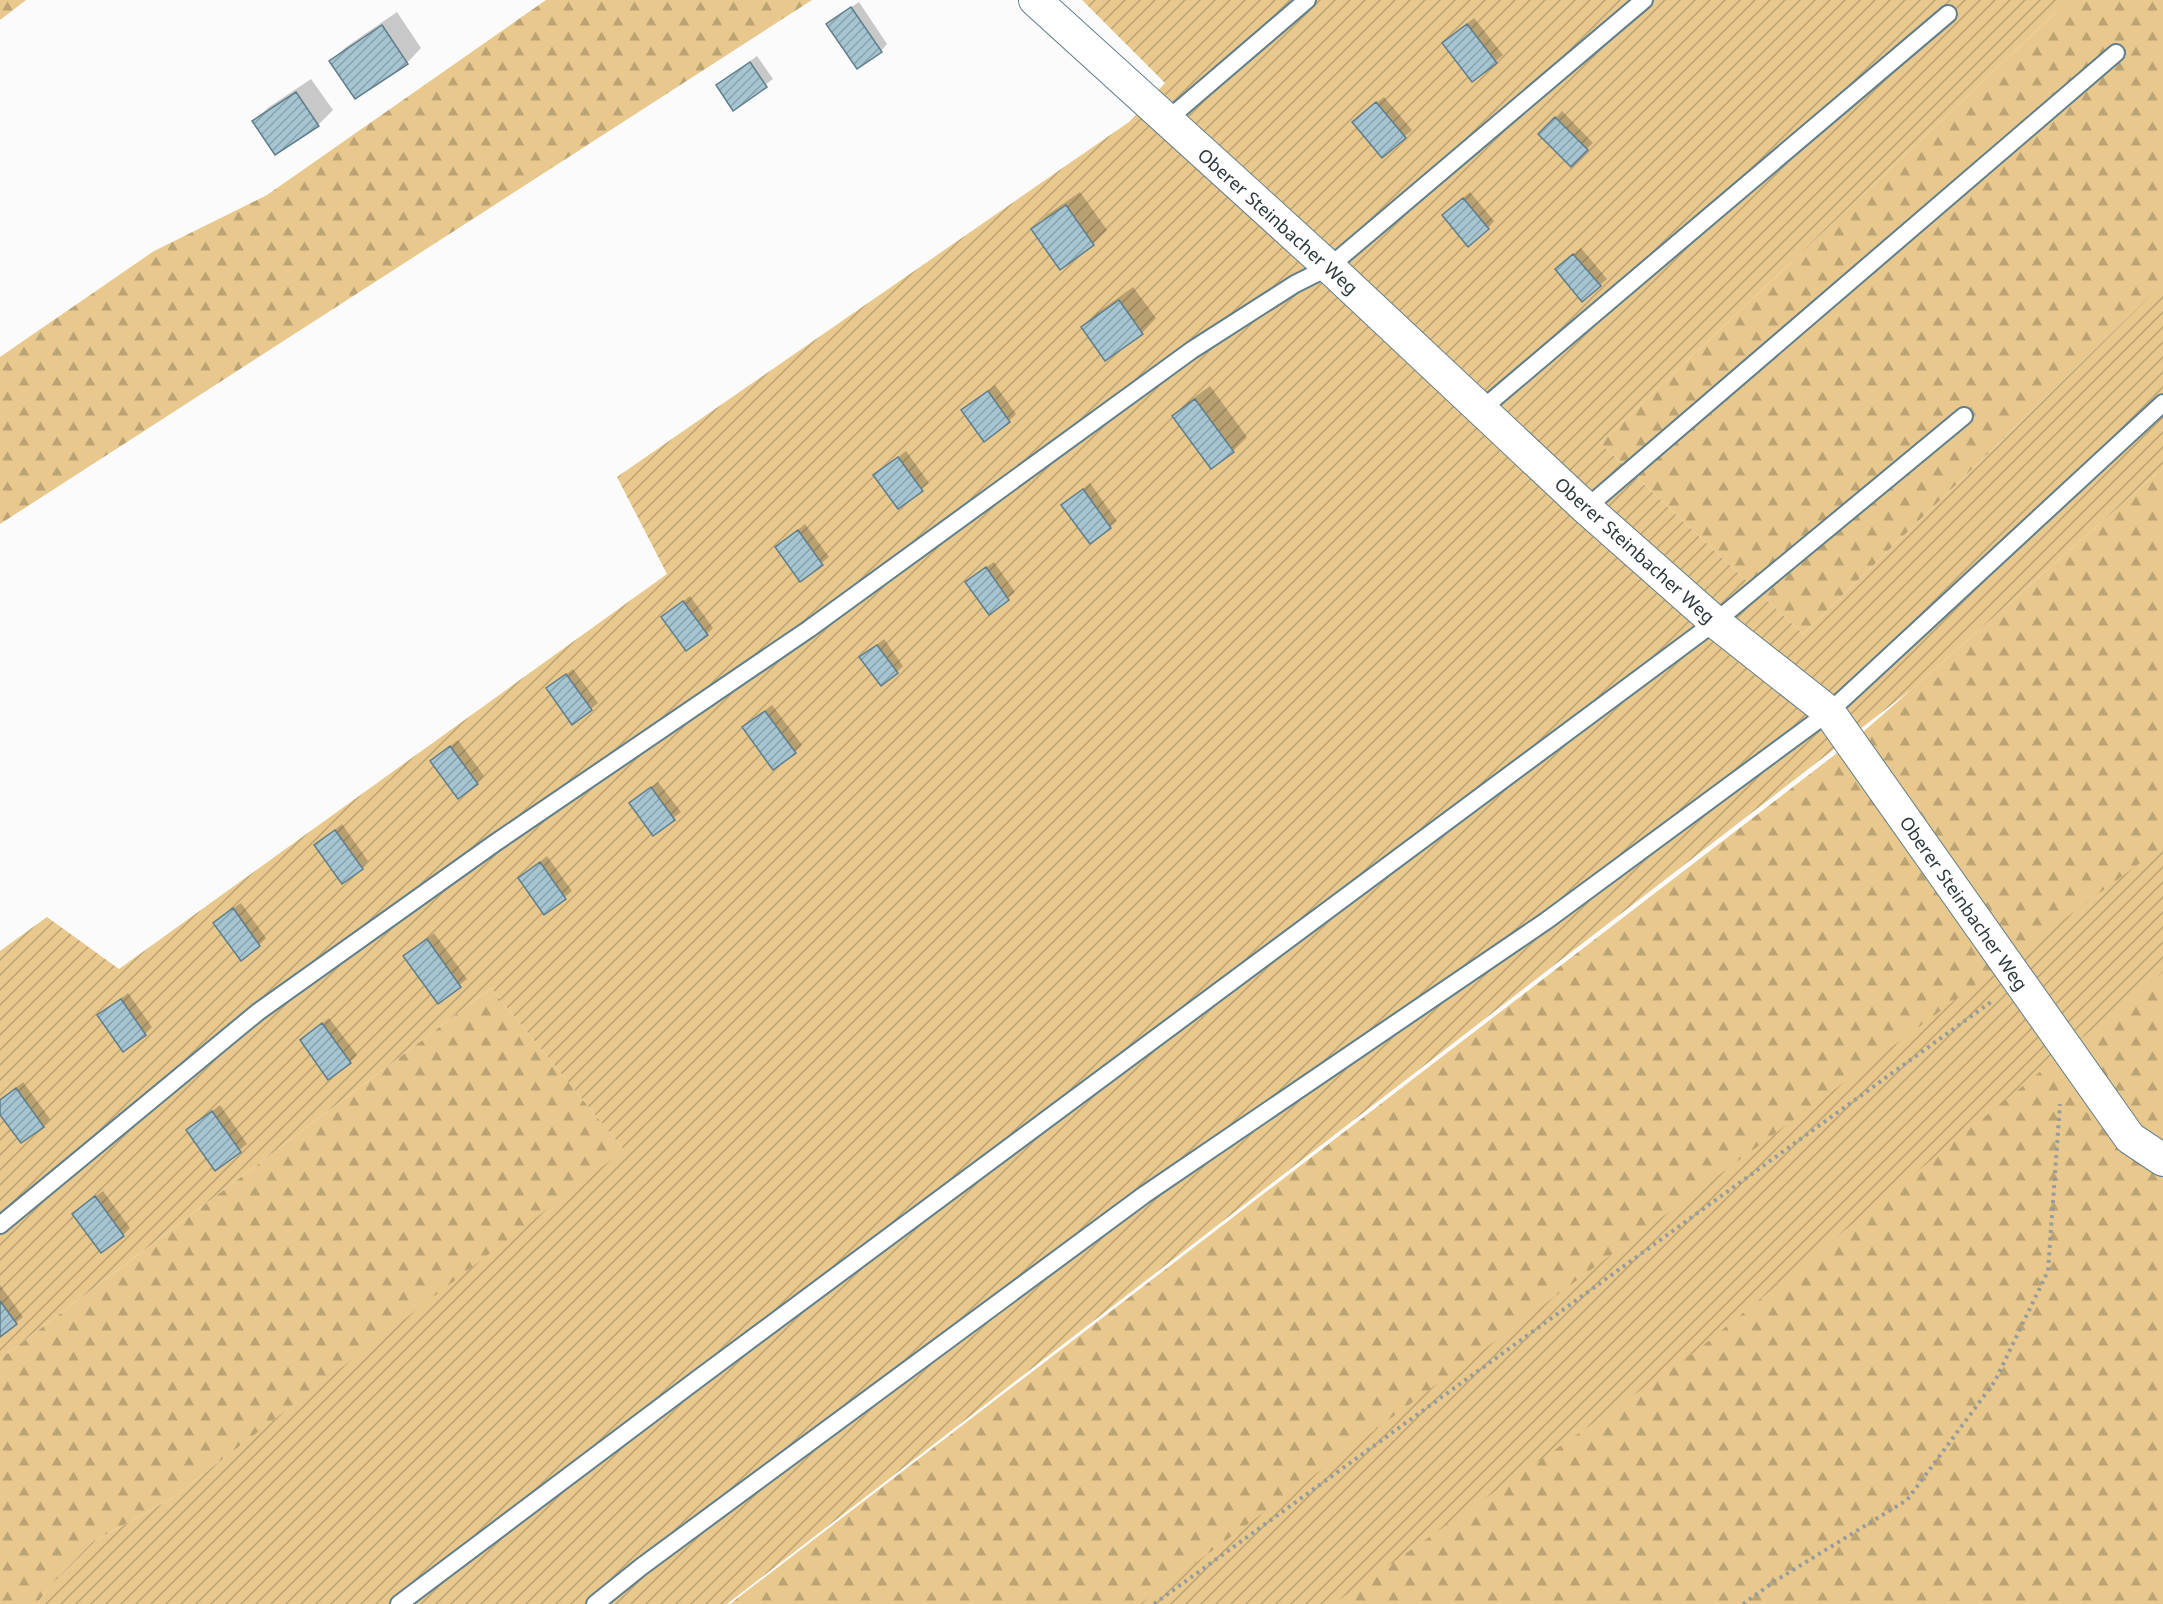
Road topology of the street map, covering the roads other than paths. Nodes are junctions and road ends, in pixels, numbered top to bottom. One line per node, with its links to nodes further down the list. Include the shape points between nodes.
1 (1035, 0): 6 (street, Oberer Steinbacher Weg)
2 (1307, 0): 6 (lane)
3 (1644, 0): 7 (lane)
4 (1948, 14): 9 (lane)
5 (2116, 53): 11 (lane)
6 (1167, 120): 7 (street, Oberer Steinbacher Weg)
7 (1329, 267): 9 (street, Oberer Steinbacher Weg); 15 (lane, via 1295,284 1192,350 809,629 495,843 258,1012)
8 (2163, 403): 13 (lane)
9 (1482, 409): 11 (street, Oberer Steinbacher Weg)
10 (1964, 416): 12 (lane)
11 (1586, 508): 12 (street, Oberer Steinbacher Weg)
12 (1715, 622): 13 (street, Oberer Steinbacher Weg); 16 (lane)
13 (1829, 712): 14 (street, Oberer Steinbacher Weg, via 2130,1138); 17 (lane, via 1546,921 1144,1195)
14 (2163, 1160)
15 (0, 1225)
16 (399, 1604)
17 (595, 1604)

